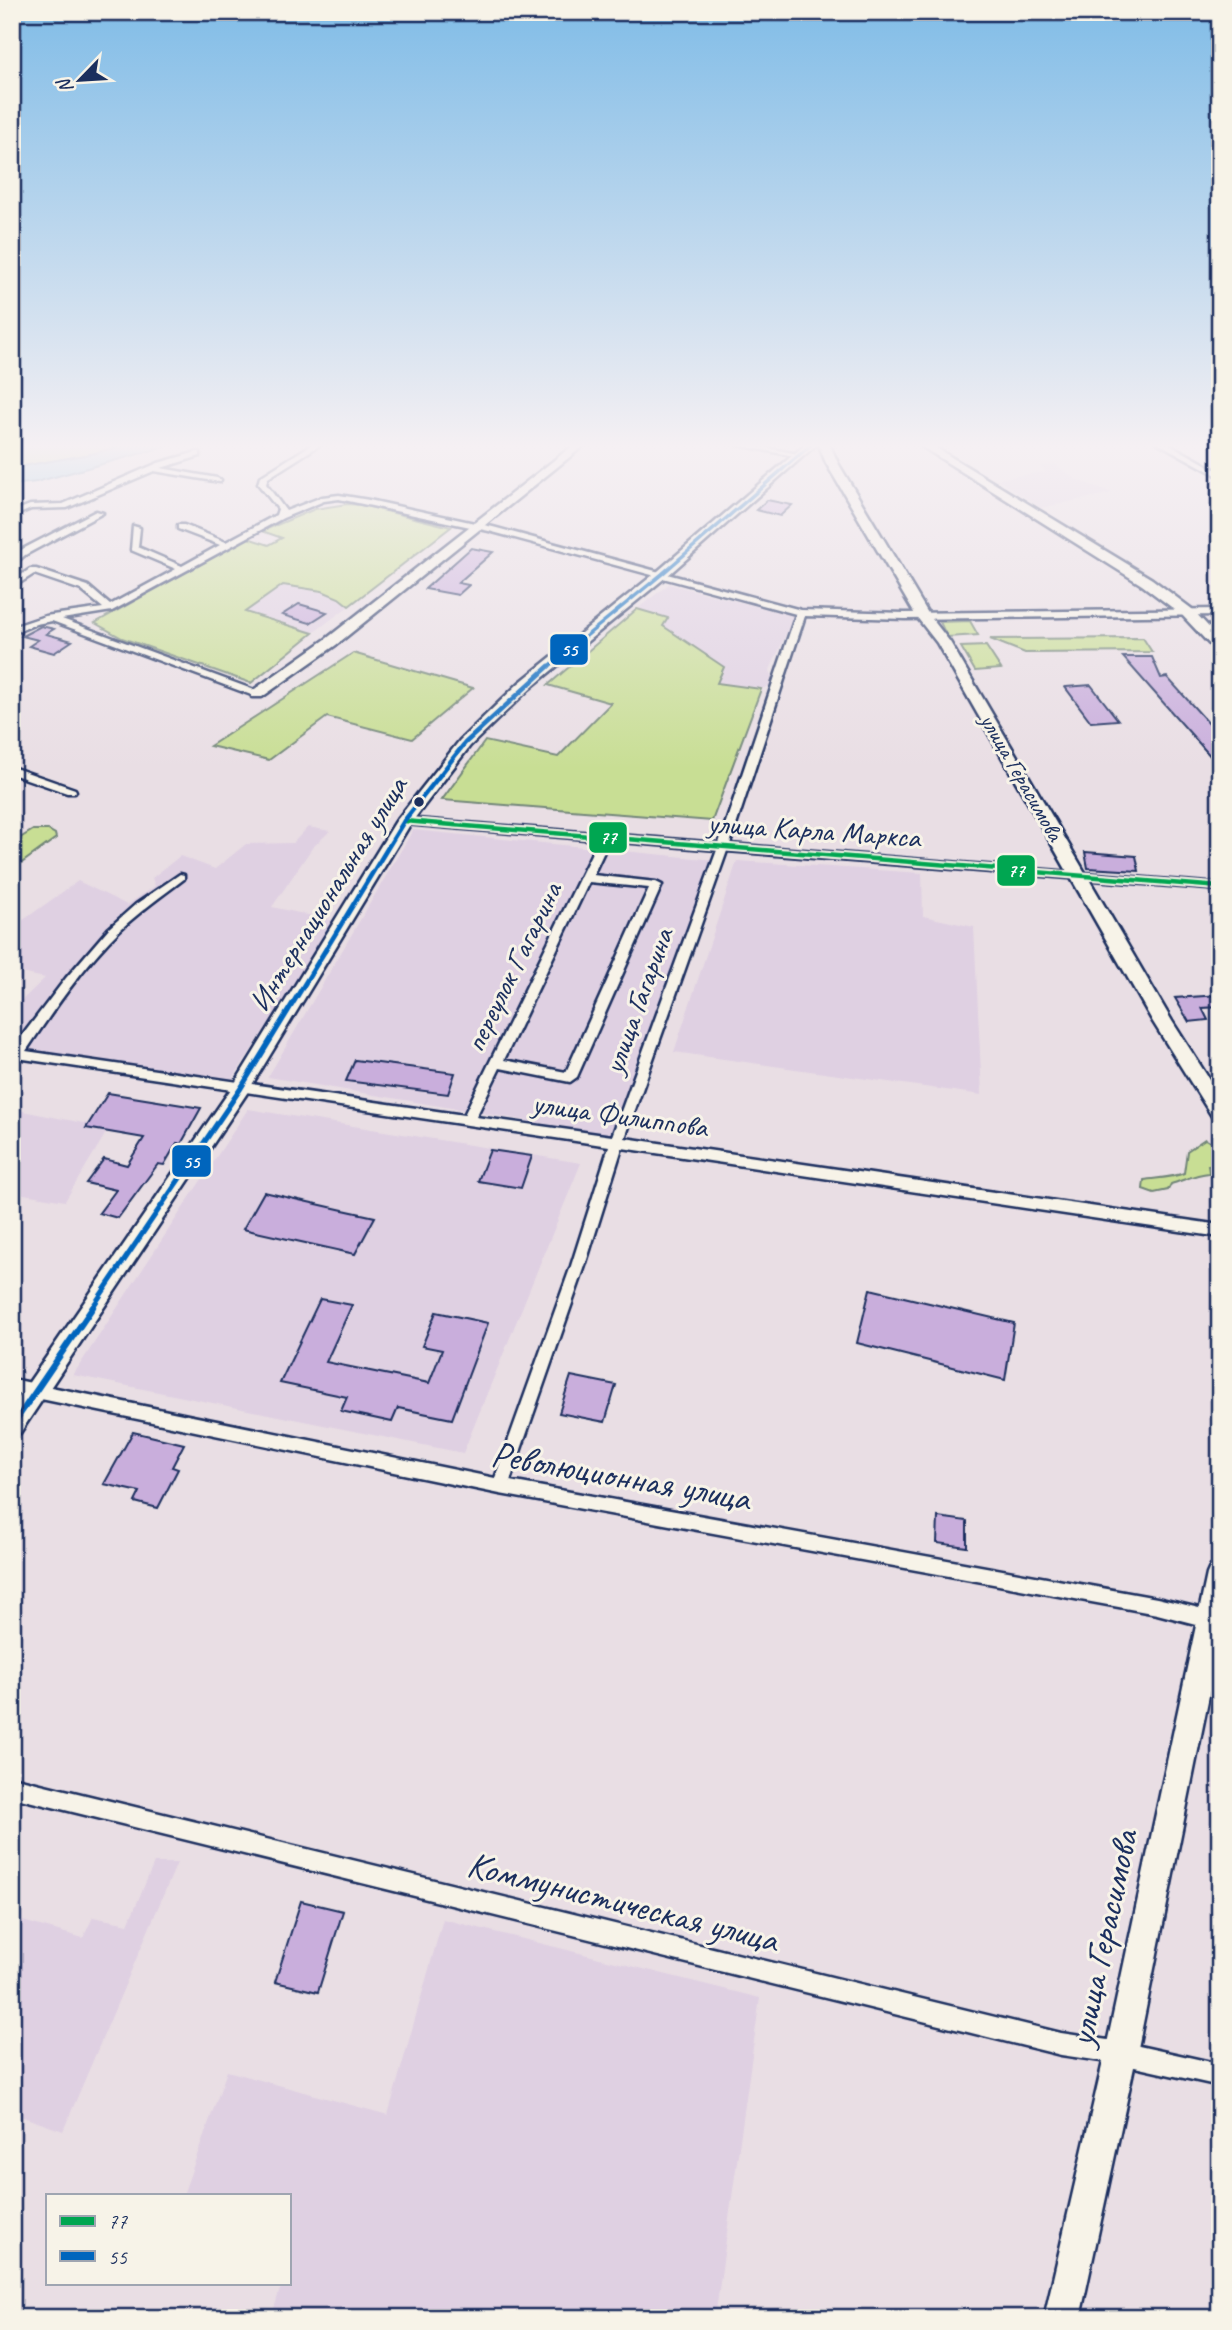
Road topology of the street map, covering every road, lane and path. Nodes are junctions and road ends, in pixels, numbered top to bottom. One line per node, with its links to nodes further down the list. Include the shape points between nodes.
1 (28, 552): 9 (street)
2 (143, 552): 10 (street)
3 (215, 552): 10 (street)
4 (443, 552): 22 (main road, via 331,642)
5 (575, 552): 11 (street)
6 (688, 552): 11 (main road, Интернациональная улица)
7 (885, 552): 18 (main road, улица Герасимова)
8 (1098, 552): 15 (main road)
9 (12, 564): 12 (street, via 17,570)
10 (183, 569): 14 (street)
11 (662, 574): 17 (street); 25 (main road, Интернациональная улица, via 524,686 465,743)
12 (12, 575)
13 (12, 585): 14 (street, via 33,570 97,593)
14 (109, 609): 19 (street)
15 (1186, 612): 16 (street); 18 (street); 21 (main road)
16 (1220, 612)
17 (801, 613): 18 (street); 27 (street, улица Гагарина)
18 (923, 616): 28 (main road, улица Герасимова, via 943,642)
19 (55, 620): 20 (street); 22 (street)
20 (12, 631)
21 (1220, 648)
22 (257, 694)
23 (12, 770): 24 (street)
24 (71, 791)
25 (404, 821): 26 (street, улица Карла Маркса); 34 (main road, Интернациональная улица)
26 (605, 838): 27 (street, улица Карла Маркса); 30 (street, переулок Гагарина)
27 (722, 847): 28 (street, улица Карла Маркса); 37 (street, улица Гагарина)
28 (1080, 875): 31 (street, улица Карла Маркса); 35 (main road, улица Герасимова)
29 (180, 877): 32 (street, via 105,939)
30 (586, 878): 33 (street, переулок Гагарина); 33 (street, via 656,885 570,1077)
31 (1220, 887)
32 (15, 1054): 34 (street, улица Филиппова)
33 (495, 1063): 36 (street, переулок Гагарина)
34 (241, 1088): 36 (street, улица Филиппова); 40 (main road, Интернациональная улица)
35 (1220, 1113)
36 (468, 1120): 37 (street, улица Филиппова)
37 (617, 1142): 38 (street, улица Филиппова); 42 (street, улица Гагарина)
38 (1220, 1231)
39 (12, 1386): 40 (street, Революционная улица)
40 (35, 1391): 41 (main road, Интернациональная улица); 42 (street, Революционная улица)
41 (12, 1426)
42 (500, 1487): 44 (street, Революционная улица)
43 (1220, 1574): 44 (main road, улица Герасимова)
44 (1215, 1620): 46 (main road, улица Герасимова)
45 (12, 1787): 46 (street, Коммунистическая улица, via 1061,2044)
46 (1121, 2053): 47 (street, Коммунистическая улица); 48 (main road, улица Герасимова)
47 (1220, 2075)
48 (1062, 2318)

